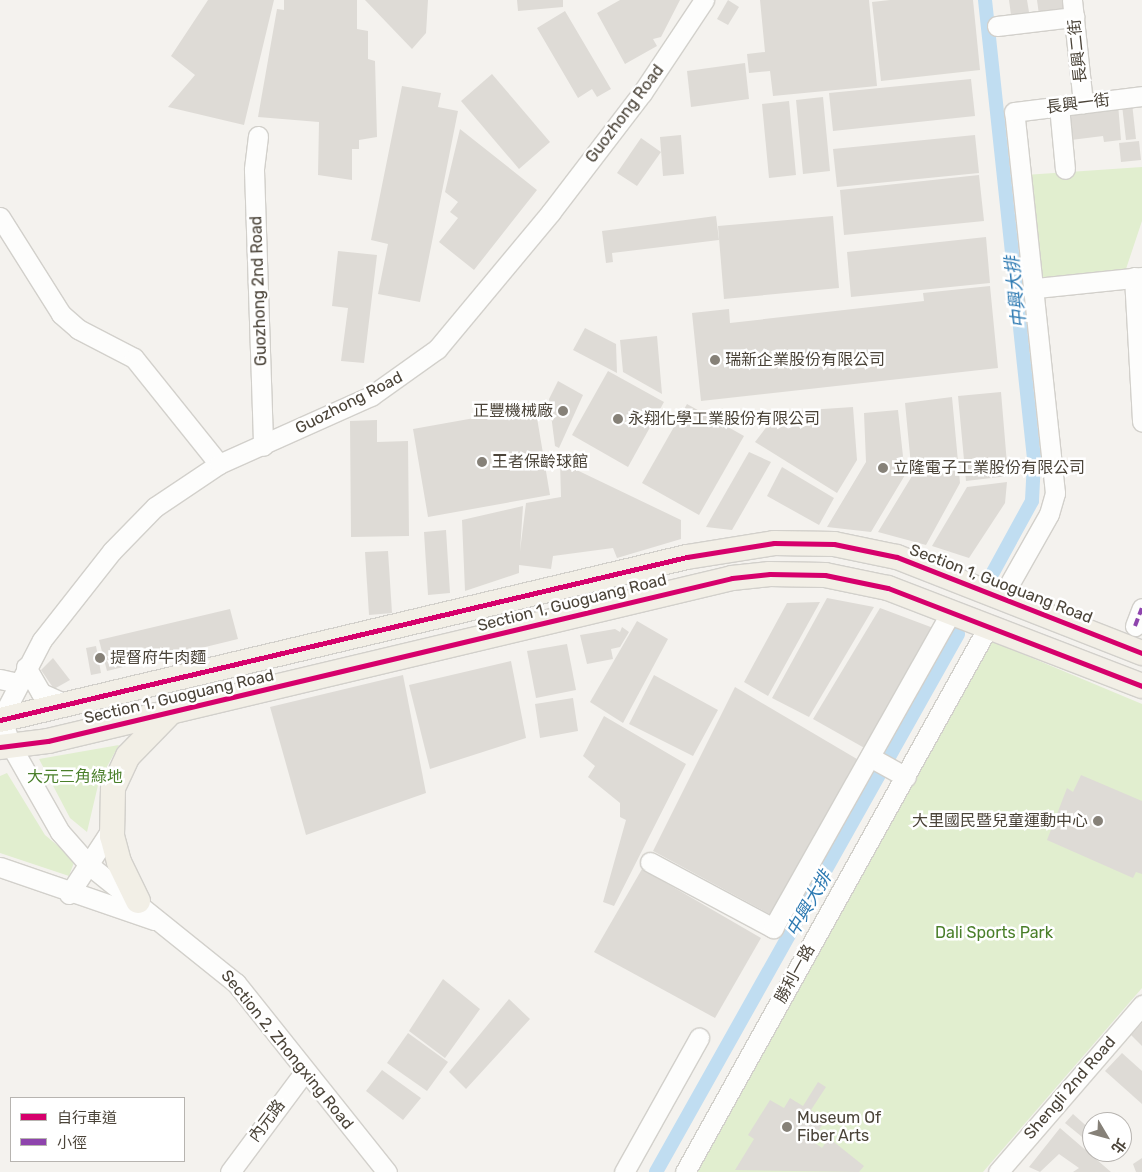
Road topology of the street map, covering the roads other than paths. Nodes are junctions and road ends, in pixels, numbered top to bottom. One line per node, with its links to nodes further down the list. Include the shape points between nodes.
1 (704, 0): 13 (street, Guozhong Road, via 642,93 551,212 437,348 371,396)
2 (1073, 8): 3 (street); 5 (street, 長興二街)
3 (997, 26)
4 (1142, 96): 5 (street, 長興一街)
5 (1083, 103): 6 (street, 長興一街)
6 (1059, 106): 8 (street); 11 (street, 長興一街, via 1014,112)
7 (258, 136): 13 (street, Guozhong 2nd Road, via 254,170)
8 (1065, 169)
9 (0, 217): 14 (street, via 61,314 78,329 134,358)
10 (1138, 277): 11 (street); 12 (street)
11 (1036, 288): 15 (street, via 1055,493 1044,522)
12 (1142, 422)
13 (263, 446): 14 (street, Guozhong Road)
14 (218, 464): 21 (street, Guozhong Road, via 155,507 130,530 70,601)
15 (1002, 597): 20 (main road, Section 1, Guoguang Road); 23 (main road, Section 1, Guoguang Road, via 926,567 858,548 804,542 735,546)
16 (1142, 608): 18 (street)
17 (951, 612): 19 (main road, Section 1, Guoguang Road); 24 (main road, Section 1, Guoguang Road, via 848,579 796,574 732,578); 27 (street)
18 (1135, 626)
19 (988, 627): 22 (main road, Section 1, Guoguang Road); 28 (street, 勝利一路)
20 (1142, 653)
21 (15, 676): 23 (street); 25 (street, Guozhong Road)
22 (1142, 686)
23 (66, 704): 25 (main road, Section 1, Guoguang Road)
24 (171, 712): 26 (main road, Section 1, Guoguang Road, via 48,741); 29 (main road, via 119,772 113,788)
25 (1, 720): 26 (street, Section 2, Zhongxing Road)
26 (5, 745): 31 (street, Section 2, Zhongxing Road, via 60,832)
27 (870, 757): 28 (street); 30 (street, via 773,928)
28 (906, 777): 42 (street, 勝利一路)
29 (112, 828): 31 (street); 34 (main road, via 119,862)
30 (650, 862)
31 (89, 865): 33 (street); 34 (street, Section 2, Zhongxing Road)
32 (0, 867): 33 (street, Section 2, Zhongxing Road)
33 (69, 894): 35 (street, Section 2, Zhongxing Road)
34 (138, 901): 35 (street, Section 2, Zhongxing Road)
35 (154, 920): 38 (street, Section 2, Zhongxing Road, via 236,983)
36 (1142, 1005): 43 (street, Shengli 2nd Road)
37 (699, 1038): 41 (street)
38 (305, 1071): 39 (street, Section 2, Zhongxing Road); 40 (street, 內元路)
39 (385, 1171)
40 (230, 1172)
41 (624, 1172)
42 (685, 1172)
43 (998, 1172)

